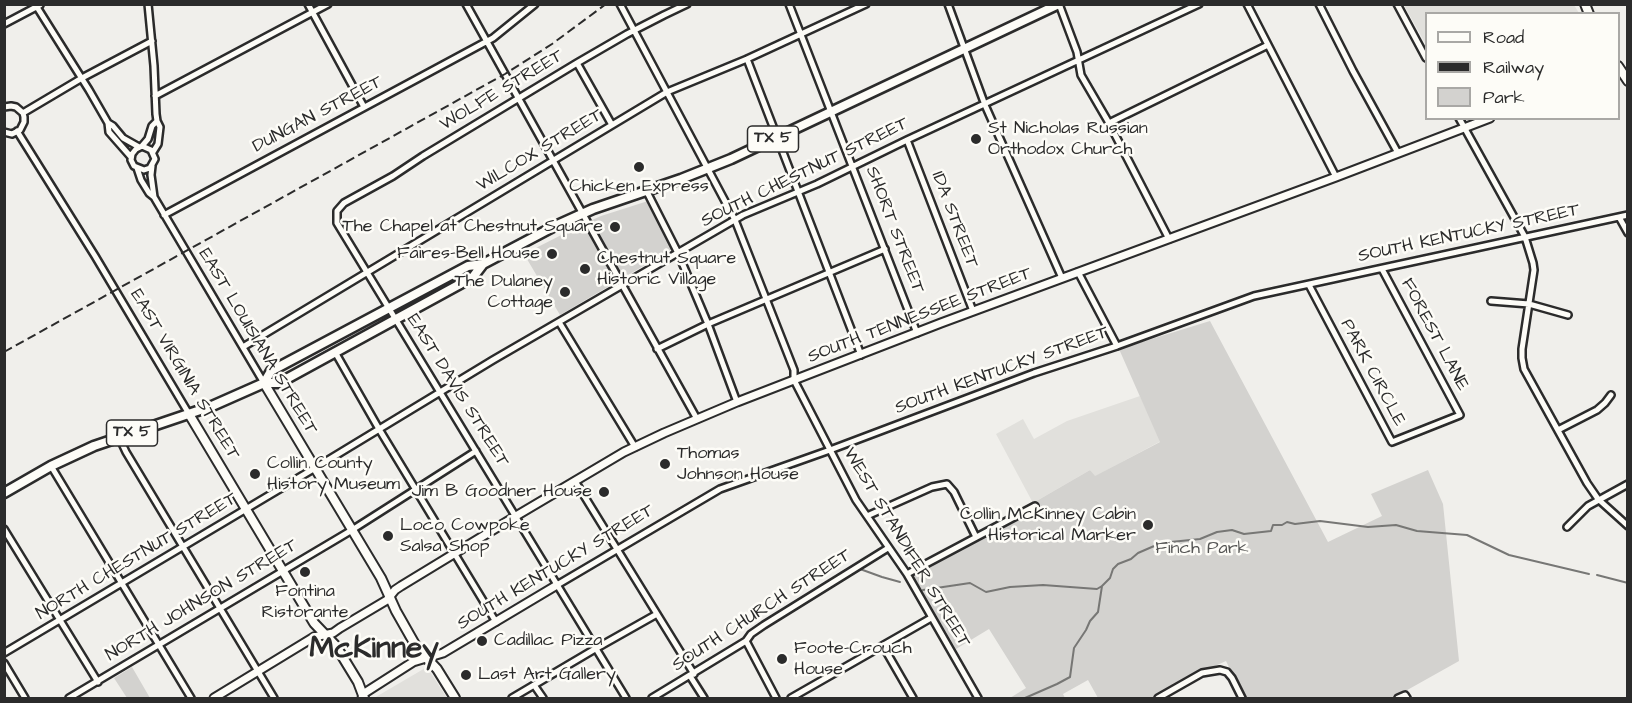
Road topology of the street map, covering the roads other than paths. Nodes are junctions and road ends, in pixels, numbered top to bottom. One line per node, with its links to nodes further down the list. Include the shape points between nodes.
1 (148, 4): 21 (street)
2 (308, 4): 17 (street)
3 (328, 4): 17 (street)
4 (466, 4): 22 (street)
5 (535, 4): 22 (street, DUNGAN STREET)
6 (620, 4): 19 (street, WEST STANDIFER STREET)
7 (687, 4): 19 (street, WOLFE STREET)
8 (789, 4): 20 (street, SHORT STREET)
9 (866, 4): 20 (street, WILCOX STREET)
10 (948, 4): 24 (street)
11 (1059, 4): 24 (main road, TX 5); 27 (street)
12 (1199, 4): 27 (street, SOUTH CHESTNUT STREET)
13 (1247, 4): 23 (street)
14 (1319, 4): 53 (street)
15 (1397, 4): 25 (street)
16 (37, 5): 18 (street); 30 (street)
17 (312, 13): 33 (street); 37 (street)
18 (4, 24)
19 (634, 31): 28 (street, WOLFE STREET); 32 (street, WEST STANDIFER STREET)
20 (801, 35): 26 (street, WILCOX STREET); 38 (street, SHORT STREET)
21 (152, 41): 30 (street); 33 (street)
22 (487, 42): 34 (street); 37 (street, DUNGAN STREET)
23 (1268, 45): 44 (street); 60 (street)
24 (964, 49): 35 (street); 38 (main road, TX 5)
25 (1425, 56)
26 (747, 59): 32 (street, WILCOX STREET); 49 (street)
27 (1079, 61): 35 (street, SOUTH CHESTNUT STREET); 44 (street, via 1081,75)
28 (577, 63): 34 (street, WOLFE STREET); 45 (street)
29 (1621, 69): 31 (main road)
30 (82, 78): 39 (street); 43 (street)
31 (1628, 81)
32 (667, 92): 45 (street, WILCOX STREET); 59 (street, WEST STANDIFER STREET)
33 (155, 96): 42 (street)
34 (518, 98): 55 (street); 64 (street, WOLFE STREET, via 344,203)
35 (985, 105): 50 (street, SOUTH CHESTNUT STREET); 80 (street)
36 (5, 107): 39 (street, via 16,107)
37 (364, 107): 66 (street, DUNGAN STREET)
38 (832, 112): 49 (main road, TX 5); 57 (street, SHORT STREET)
39 (23, 113): 48 (street, via 23,126)
40 (1460, 120): 46 (street)
41 (1485, 120): 46 (street, SOUTH TENNESSEE STREET)
42 (157, 121): 51 (street); 52 (street, via 158,144)
43 (108, 123): 51 (street); 54 (street, via 109,132)
44 (1109, 123): 72 (street)
45 (612, 125): 55 (street, WILCOX STREET)
46 (1464, 128): 53 (street, SOUTH TENNESSEE STREET); 71 (street)
47 (4, 132): 48 (street)
48 (17, 132): 103 (street, EAST VIRGINIA STREET)
49 (778, 137): 59 (main road, TX 5); 62 (street)
50 (907, 140): 57 (street, SOUTH CHESTNUT STREET); 87 (street, IDA STREET)
51 (140, 147): 52 (street); 54 (street)
52 (153, 153): 56 (street)
53 (1398, 153): 60 (street, SOUTH TENNESSEE STREET)
54 (131, 157): 58 (street)
55 (553, 161): 65 (street); 78 (street, WILCOX STREET)
56 (152, 165): 58 (street, via 144,170); 63 (street, EAST LOUISIANA STREET)
57 (853, 167): 62 (street, SOUTH CHESTNUT STREET); 73 (street, SHORT STREET)
58 (137, 168): 63 (street, EAST LOUISIANA STREET, via 148,193)
59 (708, 168): 61 (main road, TX 5); 69 (street, WEST STANDIFER STREET)
60 (1336, 177): 72 (street, SOUTH TENNESSEE STREET)
61 (646, 190): 65 (main road, TX 5); 74 (street)
62 (799, 192): 69 (street, SOUTH CHESTNUT STREET); 77 (street)
63 (154, 197): 66 (street, EAST LOUISIANA STREET)
64 (337, 211): 78 (street, EAST DAVIS STREET, via 337,223)
65 (582, 213): 75 (main road, TX 5); 81 (street)
66 (164, 215): 94 (street, EAST LOUISIANA STREET)
67 (1628, 215): 68 (street, SOUTH KENTUCKY STREET)
68 (1619, 217): 70 (street); 71 (street, SOUTH KENTUCKY STREET)
69 (735, 220): 74 (street, SOUTH CHESTNUT STREET); 83 (street, WEST STANDIFER STREET)
70 (1628, 233)
71 (1525, 237): 76 (street, SOUTH KENTUCKY STREET); 85 (street, via 1534,270)
72 (1169, 239): 79 (street, SOUTH TENNESSEE STREET)
73 (885, 249): 77 (street); 92 (street, SHORT STREET)
74 (678, 253): 81 (street, SOUTH CHESTNUT STREET); 91 (street)
75 (483, 264): 86 (main road, TX 5, via 468,266); 89 (main road, TX 5, via 473,277)
76 (1382, 269): 82 (street, SOUTH KENTUCKY STREET); 104 (street, FOREST LANE)
77 (830, 271): 83 (street); 97 (street)
78 (367, 273): 86 (street, EAST DAVIS STREET); 94 (street, WILCOX STREET)
79 (1078, 273): 80 (street, SOUTH TENNESSEE STREET); 93 (street)
80 (1062, 278): 87 (street, SOUTH TENNESSEE STREET)
81 (622, 285): 90 (street, SOUTH CHESTNUT STREET); 95 (street)
82 (1309, 285): 93 (street, SOUTH KENTUCKY STREET, via 1254,296); 104 (street, PARK CIRCLE, via 1392,442)
83 (766, 299): 91 (street); 98 (street, WEST STANDIFER STREET, via 794,370)
84 (1491, 301): 85 (street)
85 (1529, 304): 88 (street); 107 (street, via 1522,349 1524,369)
86 (388, 308): 89 (street, EAST DAVIS STREET); 99 (main road, TX 5, via 271,371)
87 (973, 311): 92 (street, SOUTH TENNESSEE STREET)
88 (1568, 315)
89 (395, 319): 96 (main road, TX 5); 100 (street, EAST DAVIS STREET)
90 (560, 322): 100 (street, SOUTH CHESTNUT STREET); 109 (street)
91 (708, 324): 95 (street); 102 (street)
92 (917, 333): 97 (street, SOUTH TENNESSEE STREET)
93 (1117, 346): 110 (street, SOUTH KENTUCKY STREET)
94 (243, 347): 99 (street, EAST LOUISIANA STREET)
95 (657, 349): 105 (street)
96 (336, 352): 99 (main road, TX 5, via 279,383); 106 (street)
97 (861, 355): 98 (street, SOUTH TENNESSEE STREET)
98 (794, 380): 102 (street, SOUTH TENNESSEE STREET); 110 (street, WEST STANDIFER STREET)
99 (264, 383): 103 (main road, TX 5); 113 (main road, EAST LOUISIANA STREET)
100 (440, 392): 106 (street, SOUTH CHESTNUT STREET); 111 (street, EAST DAVIS STREET)
101 (1611, 395): 107 (street, via 1597,410)
102 (737, 402): 105 (street, SOUTH TENNESSEE STREET)
103 (189, 414): 108 (main road, TX 5); 120 (main road, EAST VIRGINIA STREET)
104 (1460, 415)
105 (697, 419): 109 (street, SOUTH TENNESSEE STREET)
106 (379, 429): 113 (street, SOUTH CHESTNUT STREET); 116 (street)
107 (1558, 430): 118 (street)
108 (119, 437): 112 (main road, TX 5); 128 (street)
109 (635, 447): 114 (street, SOUTH TENNESSEE STREET)
110 (830, 450): 122 (street, WEST STANDIFER STREET); 130 (street, SOUTH KENTUCKY STREET, via 720,489)
111 (476, 451): 116 (street, NORTH JOHNSON STREET); 121 (street, EAST DAVIS STREET)
112 (51, 466): 117 (main road, TX 5); 134 (street)
113 (315, 468): 120 (street, NORTH CHESTNUT STREET); 126 (main road, EAST LOUISIANA STREET)
114 (575, 481): 121 (street, SOUTH TENNESSEE STREET); 130 (street)
115 (1628, 484): 118 (street)
116 (415, 489): 126 (street, NORTH JOHNSON STREET); 131 (street)
117 (4, 493)
118 (1598, 499): 123 (street); 124 (street)
119 (1035, 506): 127 (street)
120 (246, 509): 128 (street, NORTH CHESTNUT STREET); 132 (main road, EAST VIRGINIA STREET)
121 (516, 516): 131 (street, SOUTH TENNESSEE STREET); 135 (street, EAST DAVIS STREET)
122 (867, 516): 127 (street, via 947,484); 129 (street, WEST STANDIFER STREET)
123 (1628, 526)
124 (1567, 527)
125 (4, 529): 140 (street)
126 (352, 530): 132 (street, NORTH JOHNSON STREET); 136 (main road, EAST LOUISIANA STREET)
127 (976, 537): 133 (street)
128 (183, 546): 134 (street, NORTH CHESTNUT STREET); 137 (street)
129 (888, 548): 133 (street, WEST STANDIFER STREET); 143 (street, SOUTH CHURCH STREET, via 764,625)
130 (617, 549): 135 (street, SOUTH KENTUCKY STREET); 138 (street)
131 (454, 554): 136 (street, SOUTH TENNESSEE STREET, via 394,590); 141 (street)
132 (282, 570): 137 (street, NORTH JOHNSON STREET); 142 (main road, EAST VIRGINIA STREET, via 314,623)
133 (907, 574): 139 (street, WEST STANDIFER STREET)
134 (122, 584): 140 (street, NORTH CHESTNUT STREET); 144 (street)
135 (557, 585): 141 (street, SOUTH KENTUCKY STREET); 146 (street, EAST DAVIS STREET)
136 (389, 598): 142 (street, SOUTH TENNESSEE STREET); 148 (main road, EAST LOUISIANA STREET)
137 (219, 607): 144 (street, NORTH JOHNSON STREET); 150 (street)
138 (657, 614): 146 (street); 151 (street)
139 (932, 618): 145 (street); 170 (street, WEST STANDIFER STREET)
140 (60, 620): 147 (street, NORTH CHESTNUT STREET); 152 (street)
141 (496, 622): 148 (street, SOUTH KENTUCKY STREET, via 436,657)
142 (326, 634): 150 (street, SOUTH TENNESSEE STREET, via 314,637); 154 (main road, EAST VIRGINIA STREET, via 358,682)
143 (746, 641): 151 (street, SOUTH CHURCH STREET); 167 (street)
144 (158, 644): 152 (street, NORTH JOHNSON STREET); 158 (street)
145 (883, 646): 168 (street); 169 (street)
146 (595, 648): 153 (street); 164 (street, EAST DAVIS STREET)
147 (4, 653)
148 (426, 657): 154 (street, SOUTH KENTUCKY STREET); 161 (main road, EAST LOUISIANA STREET)
149 (4, 663): 156 (street)
150 (258, 672): 159 (street, SOUTH TENNESSEE STREET); 160 (street)
151 (692, 675): 165 (street, SOUTH CHURCH STREET); 166 (street)
152 (98, 682): 157 (street, NORTH JOHNSON STREET)
153 (534, 685): 162 (street); 163 (street)
154 (363, 697)
155 (1406, 697): 173 (street)
156 (25, 699)
157 (69, 699)
158 (191, 699)
159 (214, 699)
160 (274, 699)
161 (455, 699)
162 (512, 699)
163 (543, 699)
164 (626, 699)
165 (652, 699)
166 (704, 699)
167 (776, 699)
168 (791, 699)
169 (913, 699)
170 (978, 699)
171 (1158, 699): 172 (street, via 1202,673 1220,670 1232,678)
172 (1242, 699)
173 (1398, 699)

